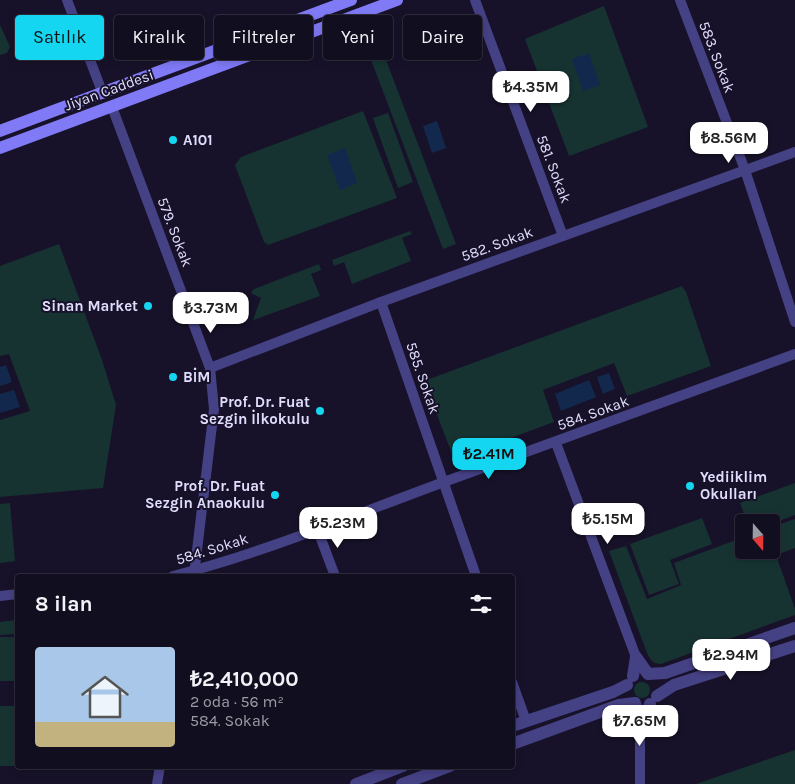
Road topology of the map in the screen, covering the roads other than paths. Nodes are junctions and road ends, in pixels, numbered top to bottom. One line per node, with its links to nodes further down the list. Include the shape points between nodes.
1 (67, 0): 6 (street)
2 (351, 0): 6 (main road, Jiyan Caddesi)
3 (397, 0): 7 (main road, Jiyan Caddesi)
4 (475, 0): 12 (street, 581. Sokak)
5 (680, 0): 11 (street, 583. Sokak)
6 (103, 94): 8 (main road, Jiyan Caddesi)
7 (112, 106): 9 (main road, Jiyan Caddesi); 16 (street, 579. Sokak)
8 (0, 131)
9 (0, 148)
10 (795, 152): 11 (street, 582. Sokak)
11 (744, 170): 12 (street, 582. Sokak); 14 (street, 583. Sokak)
12 (563, 236): 13 (street, 582. Sokak)
13 (381, 302): 16 (street, 582. Sokak); 18 (street, 585. Sokak)
14 (795, 322)
15 (795, 354): 17 (street, 584. Sokak)
16 (210, 368): 20 (street, 579. Sokak, via 214,409)
17 (556, 443): 18 (street, 584. Sokak); 27 (street)
18 (444, 482): 19 (street, 584. Sokak); 22 (street, 585. Sokak)
19 (318, 531): 20 (street, 584. Sokak); 21 (street)
20 (195, 573)
21 (334, 574)
22 (475, 574)
23 (15, 594): 24 (street)
24 (0, 596)
25 (795, 628): 28 (street, via 664,673)
26 (795, 646): 31 (street, via 674,685)
27 (636, 657): 28 (street); 29 (street)
28 (648, 674): 29 (street, via 643,673); 31 (street, via 659,686)
29 (630, 681): 32 (street, via 628,695); 33 (street, via 613,692)
30 (515, 690): 33 (street)
31 (653, 700): 32 (street, via 639,705); 35 (street)
32 (634, 703): 35 (street); 36 (street, via 619,705)
33 (526, 721): 34 (street)
34 (515, 725)
35 (640, 733): 44 (street)
36 (515, 743)
37 (160, 769): 41 (street)
38 (395, 769): 42 (street)
39 (443, 769): 40 (street)
40 (414, 782): 43 (street)
41 (157, 784)
42 (356, 784)
43 (402, 784)
44 (640, 784)

